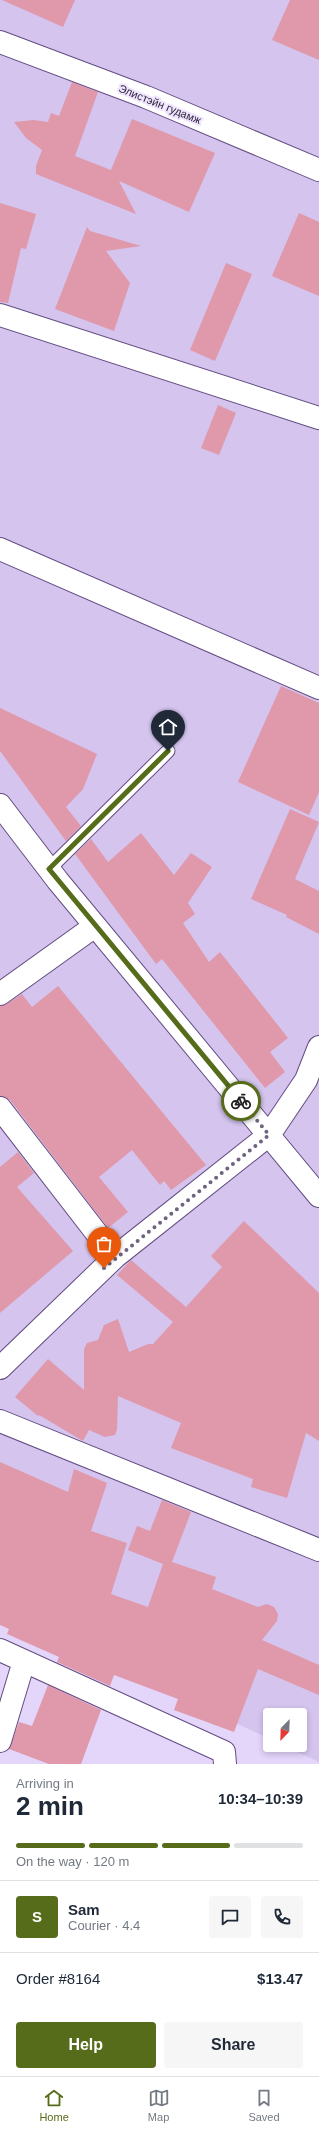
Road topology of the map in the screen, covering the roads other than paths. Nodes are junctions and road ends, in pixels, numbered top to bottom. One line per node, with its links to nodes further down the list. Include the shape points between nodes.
1 (0, 42): 2 (street, Элистэйн гудамж, via 146,97)
2 (319, 170)
3 (0, 315): 4 (street)
4 (319, 418)
5 (0, 549): 6 (street)
6 (319, 688)
7 (168, 751): 9 (lane)
8 (0, 805): 9 (street)
9 (49, 869): 10 (street)
10 (95, 926): 11 (street); 15 (street)
11 (0, 994)
12 (319, 1046): 13 (street)
13 (312, 1084): 15 (street)
14 (0, 1108): 17 (street)
15 (269, 1135): 16 (street); 17 (street)
16 (319, 1196)
17 (115, 1258): 18 (street)
18 (0, 1368)
19 (0, 1421): 20 (street)
20 (319, 1550)
21 (0, 1650): 22 (street)
22 (24, 1661): 23 (street); 24 (street, via 224,1752)
23 (0, 1741)
24 (225, 1764)

